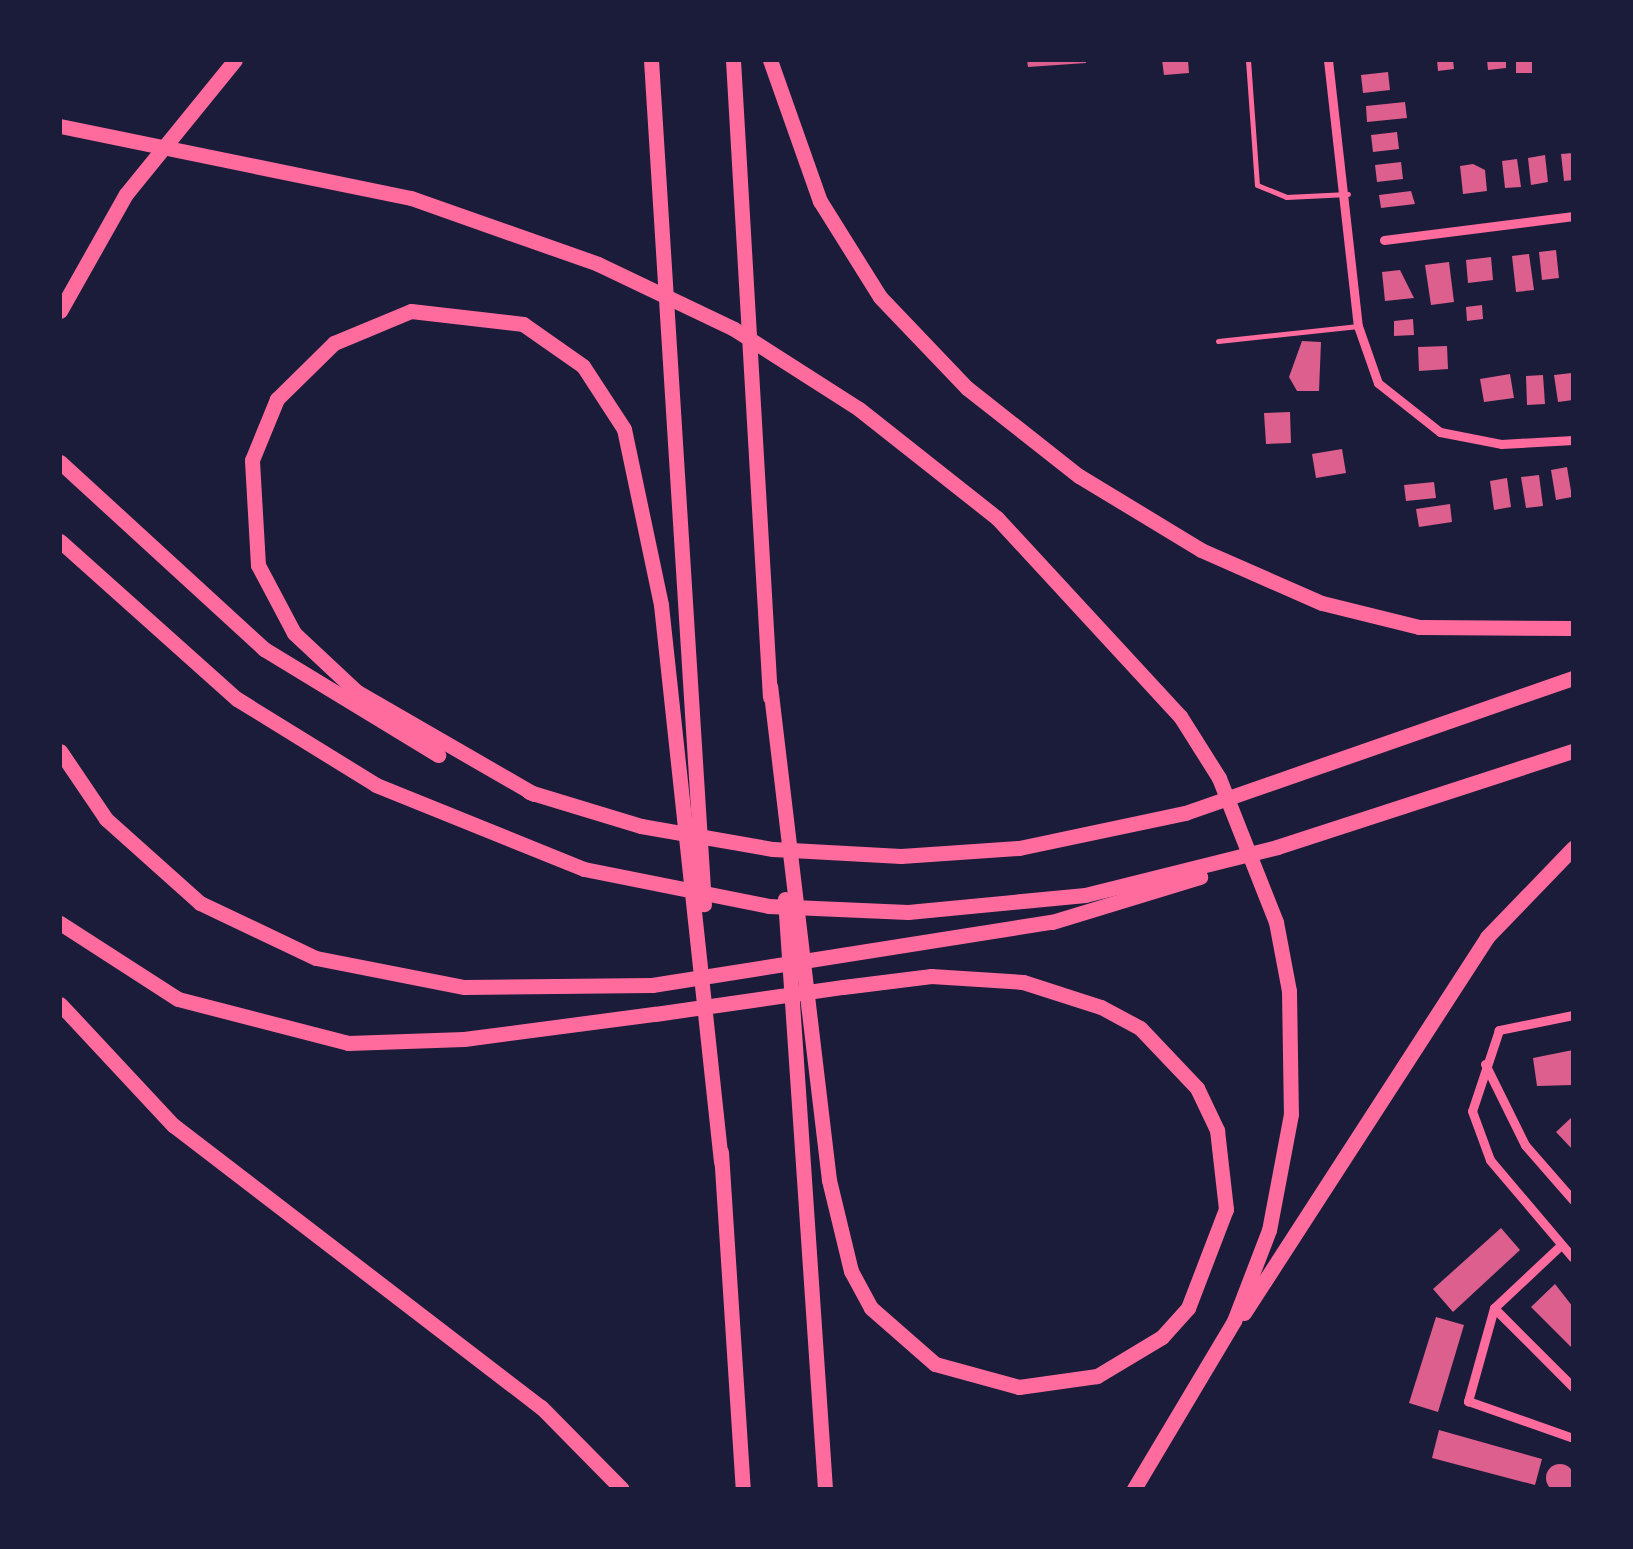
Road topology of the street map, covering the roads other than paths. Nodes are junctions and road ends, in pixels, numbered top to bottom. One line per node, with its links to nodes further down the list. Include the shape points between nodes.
1 (234, 60): 11 (highway, via 126,194)
2 (651, 60): 29 (highway)
3 (733, 60): 19 (highway)
4 (770, 60): 17 (highway, via 820,201 880,297 967,388 1078,476 1201,550 1322,604 1419,627)
5 (1248, 60): 8 (lane, via 1257,184 1286,198)
6 (1328, 60): 8 (street)
7 (60, 126): 35 (highway, via 410,198 598,264 806,372 997,518 1115,638 1219,778 1252,857 1289,991 1291,1114 1269,1230 1234,1321)
8 (1348, 194): 12 (street)
9 (1573, 216): 10 (street)
10 (1384, 240)
11 (60, 311)
12 (1358, 326): 13 (lane); 14 (street, via 1378,383 1407,411 1482,442)
13 (1218, 341)
14 (1573, 440)
15 (60, 462): 22 (highway, via 264,649 393,732)
16 (60, 541): 24 (highway, via 190,662 311,748 441,817 646,884 839,912 1029,903)
17 (1573, 628)
18 (1573, 678): 22 (highway, via 1185,814 1019,848 834,854 641,826)
19 (770, 687): 25 (highway, via 829,1180 851,1271 871,1308 936,1364 1019,1387 1097,1376 1162,1337 1205,1278 1226,1209 1217,1130 1171,1055 1101,1007 1022,982 947,976 843,987 655,1014 405,1044 296,1036 178,999); 39 (highway)
20 (60, 751): 24 (highway, via 106,819 158,872 269,940 464,987 652,985 840,956 1052,922)
21 (1573, 751): 24 (highway)
22 (534, 794): 29 (highway, via 357,692 294,634 258,565 252,460 277,399 334,343 411,311 523,324 583,366 624,429 659,588)
23 (1573, 848): 35 (highway, via 1487,937)
24 (1208, 871)
25 (60, 923)
26 (60, 1004): 37 (highway, via 172,1125 541,1407)
27 (1573, 1015): 28 (street, via 1506,1025)
28 (1485, 1064): 30 (street, via 1526,1145); 31 (street, via 1472,1111 1490,1160)
29 (721, 1162): 38 (highway)
30 (1573, 1200)
31 (1561, 1245): 32 (street); 33 (street)
32 (1573, 1258)
33 (1494, 1308): 34 (street); 36 (street, via 1468,1401)
34 (1573, 1388)
35 (1188, 1400): 40 (highway)
36 (1573, 1438)
37 (622, 1489)
38 (743, 1489)
39 (825, 1489)
40 (1134, 1489)

